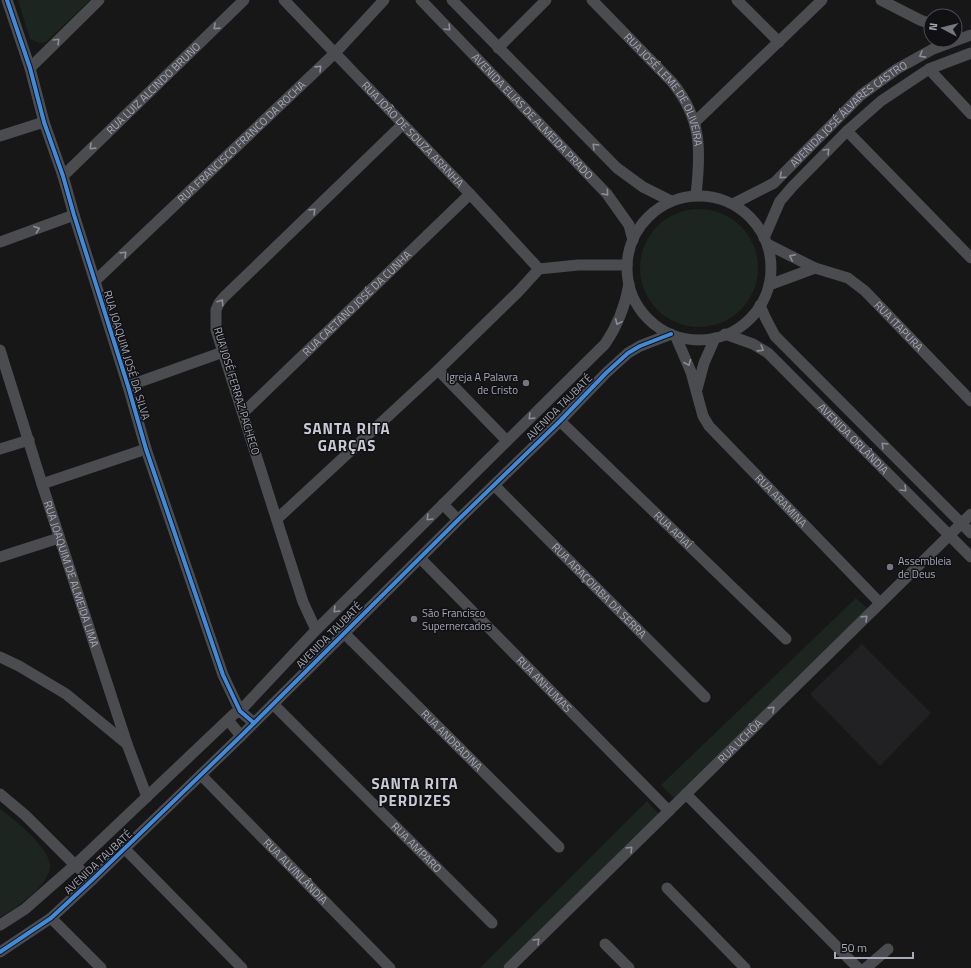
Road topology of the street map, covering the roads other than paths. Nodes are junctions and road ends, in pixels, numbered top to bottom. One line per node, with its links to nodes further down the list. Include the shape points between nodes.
1 (7, 0): 19 (street, RUA JOAQUIM JOSÉ DA SILVA)
2 (99, 0): 19 (street, one-way to 2)
3 (244, 0): 27 (street, RUA LUIZ ALCINDO BRUNO, one-way to 27)
4 (284, 0): 17 (street, RUA JOÃO DE SOUZA ARANHA)
5 (384, 0): 17 (street, RUA FRANCISCO FRANCO DA ROCHA)
6 (421, 0): 33 (street, AVENIDA ELIAS DE ALMEIDA PRADO, one-way to 33, via 608,194 628,225)
7 (452, 0): 16 (street, AVENIDA ELIAS DE ALMEIDA PRADO)
8 (546, 0): 16 (street)
9 (592, 0): 23 (street, RUA JOSÉ LEME DE OLIVEIRA, via 681,92)
10 (738, 0): 15 (street)
11 (822, 0): 15 (street)
12 (881, 0): 13 (street)
13 (923, 21)
14 (964, 35): 31 (street, AVENIDA JOSÉ ÁLVARES CASTRO, one-way to 31, via 897,69 861,95 774,183)
15 (779, 42): 23 (street)
16 (498, 48): 30 (street, AVENIDA ELIAS DE ALMEIDA PRADO, one-way to 16, via 643,187 617,168)
17 (335, 53): 24 (street, RUA JOÃO DE SOUZA ARANHA); 40 (street, RUA FRANCISCO FRANCO DA ROCHA, one-way to 17)
18 (971, 53): 20 (street, AVENIDA JOSÉ ÁLVARES CASTRO)
19 (30, 68): 22 (street, RUA JOAQUIM JOSÉ DA SILVA)
20 (929, 69): 21 (street); 25 (street, AVENIDA JOSÉ ÁLVARES CASTRO, via 881,102)
21 (971, 114)
22 (44, 122): 26 (street); 27 (street, RUA JOAQUIM JOSÉ DA SILVA)
23 (695, 122): 29 (street, RUA JOSÉ LEME DE OLIVEIRA, via 700,163)
24 (402, 124): 28 (street, RUA JOÃO DE SOUZA ARANHA); 48 (street, RUA JOSÉ FERRAZ PACHECO, one-way to 24, via 216,330 215,317 219,303)
25 (847, 131): 35 (street, AVENIDA JOSÉ ÁLVARES CASTRO, one-way to 25, via 780,201); 36 (street)
26 (0, 136)
27 (62, 176): 32 (street, RUA JOAQUIM JOSÉ DA SILVA)
28 (470, 194): 39 (street, RUA JOÃO DE SOUZA ARANHA); 53 (street, RUA CAETANO JOSÉ DA CUNHA)
29 (696, 195): 30 (street); 31 (street, via 713,197)
30 (671, 201): 33 (street, via 646,218)
31 (733, 204): 35 (street, via 756,223)
32 (74, 215): 34 (street, one-way to 32); 40 (street, RUA JOAQUIM JOSÉ DA SILVA)
33 (633, 240): 37 (street)
34 (0, 242)
35 (767, 242): 38 (street, RUA ITAPURA, one-way to 35); 42 (street, via 771,264)
36 (971, 258)
37 (627, 265): 39 (street, via 578,265); 41 (street)
38 (815, 268): 42 (street); 52 (street, RUA ITAPURA, via 848,278 865,291)
39 (539, 269): 49 (street)
40 (96, 281): 50 (street, RUA JOAQUIM JOSÉ DA SILVA)
41 (628, 284): 45 (street, via 636,304 649,320); 56 (street, AVENIDA TAUBATÉ, one-way to 56, via 626,303 615,329 605,344)
42 (769, 285): 43 (street)
43 (760, 304): 44 (street, via 746,322); 65 (street, AVENIDA ORLÂNDIA, one-way to 43, via 775,336)
44 (726, 334): 46 (street); 67 (street, AVENIDA ORLÂNDIA, one-way to 67, via 754,344 768,353)
45 (673, 335): 46 (street, via 697,340); 51 (street, RUA ARAMINA, one-way to 51, via 689,366); 54 (street, AVENIDA TAUBATÉ, via 640,346 628,353)
46 (715, 338): 51 (street, RUA ARAMINA, via 704,363)
47 (0, 350): 55 (street, RUA JOAQUIM DE ALMEIDA LIMA)
48 (223, 352): 50 (street); 53 (street, RUA JOSÉ FERRAZ PACHECO)
49 (438, 370): 56 (street); 63 (street)
50 (128, 386): 57 (street, RUA JOAQUIM JOSÉ DA SILVA)
51 (697, 390): 72 (street, RUA ARAMINA, via 703,416 709,426)
52 (971, 401)
53 (244, 413): 63 (street, RUA JOSÉ FERRAZ PACHECO)
54 (560, 421): 60 (street, AVENIDA TAUBATÉ); 75 (street, RUA APIAÍ)
55 (29, 440): 58 (street); 59 (street, RUA JOAQUIM DE ALMEIDA LIMA)
56 (507, 441): 61 (street, AVENIDA TAUBATÉ)
57 (146, 449): 59 (street); 79 (street, RUA JOAQUIM JOSÉ DA SILVA, via 223,675)
58 (0, 450)
59 (42, 484): 68 (street, RUA JOAQUIM DE ALMEIDA LIMA)
60 (494, 485): 64 (street, AVENIDA TAUBATÉ); 77 (street, RUA ARAÇOIABA DA SERRA)
61 (443, 504): 64 (street); 73 (street, AVENIDA TAUBATÉ, one-way to 73)
62 (971, 514): 65 (street, RUA UCHÔA)
63 (277, 519): 73 (street, RUA JOSÉ FERRAZ PACHECO, via 303,602)
64 (458, 520): 71 (street, AVENIDA TAUBATÉ)
65 (961, 523): 66 (street, AVENIDA ORLÂNDIA); 67 (street, RUA UCHÔA)
66 (971, 533)
67 (949, 535): 70 (street, AVENIDA ORLÂNDIA); 72 (street, RUA UCHÔA)
68 (59, 538): 69 (street); 83 (street, RUA JOAQUIM DE ALMEIDA LIMA)
69 (0, 557)
70 (971, 557)
71 (420, 558): 74 (street, AVENIDA TAUBATÉ); 88 (street, RUA ANHUMAS)
72 (880, 604): 86 (street, RUA UCHÔA, one-way to 72)
73 (316, 630): 79 (street, AVENIDA TAUBATÉ)
74 (344, 634): 78 (street, AVENIDA TAUBATÉ); 90 (street, RUA ANDRADINA)
75 (786, 639)
76 (0, 657): 83 (street, via 66,694)
77 (705, 697)
78 (273, 704): 81 (street, AVENIDA TAUBATÉ); 95 (street, RUA AMPARO)
79 (240, 711): 80 (street, AVENIDA TAUBATÉ); 81 (street)
80 (228, 720): 82 (street); 87 (street, AVENIDA TAUBATÉ)
81 (254, 723): 82 (street, AVENIDA TAUBATÉ)
82 (241, 736): 84 (street, AVENIDA TAUBATÉ)
83 (126, 744): 87 (street, RUA JOAQUIM DE ALMEIDA LIMA)
84 (201, 775): 89 (street, AVENIDA TAUBATÉ); 103 (street, RUA ALVINLÂNDIA)
85 (0, 794): 91 (street)
86 (686, 794): 88 (street, RUA UCHÔA); 106 (street)
87 (147, 797): 91 (street, AVENIDA TAUBATÉ)
88 (669, 811): 100 (street, RUA UCHÔA, one-way to 88)
89 (125, 848): 92 (street, AVENIDA TAUBATÉ); 102 (street)
90 (559, 848)
91 (75, 865): 92 (street); 96 (street, AVENIDA TAUBATÉ, via 25,909)
92 (92, 880): 94 (street, AVENIDA TAUBATÉ)
93 (667, 888): 105 (street)
94 (51, 918): 99 (street, AVENIDA TAUBATÉ); 101 (street)
95 (492, 923)
96 (0, 925)
97 (605, 944): 104 (street)
98 (888, 949): 107 (street)
99 (0, 952)
100 (514, 967)
101 (101, 968)
102 (242, 968)
103 (390, 968)
104 (629, 968)
105 (745, 968)
106 (858, 968)
107 (866, 968)

